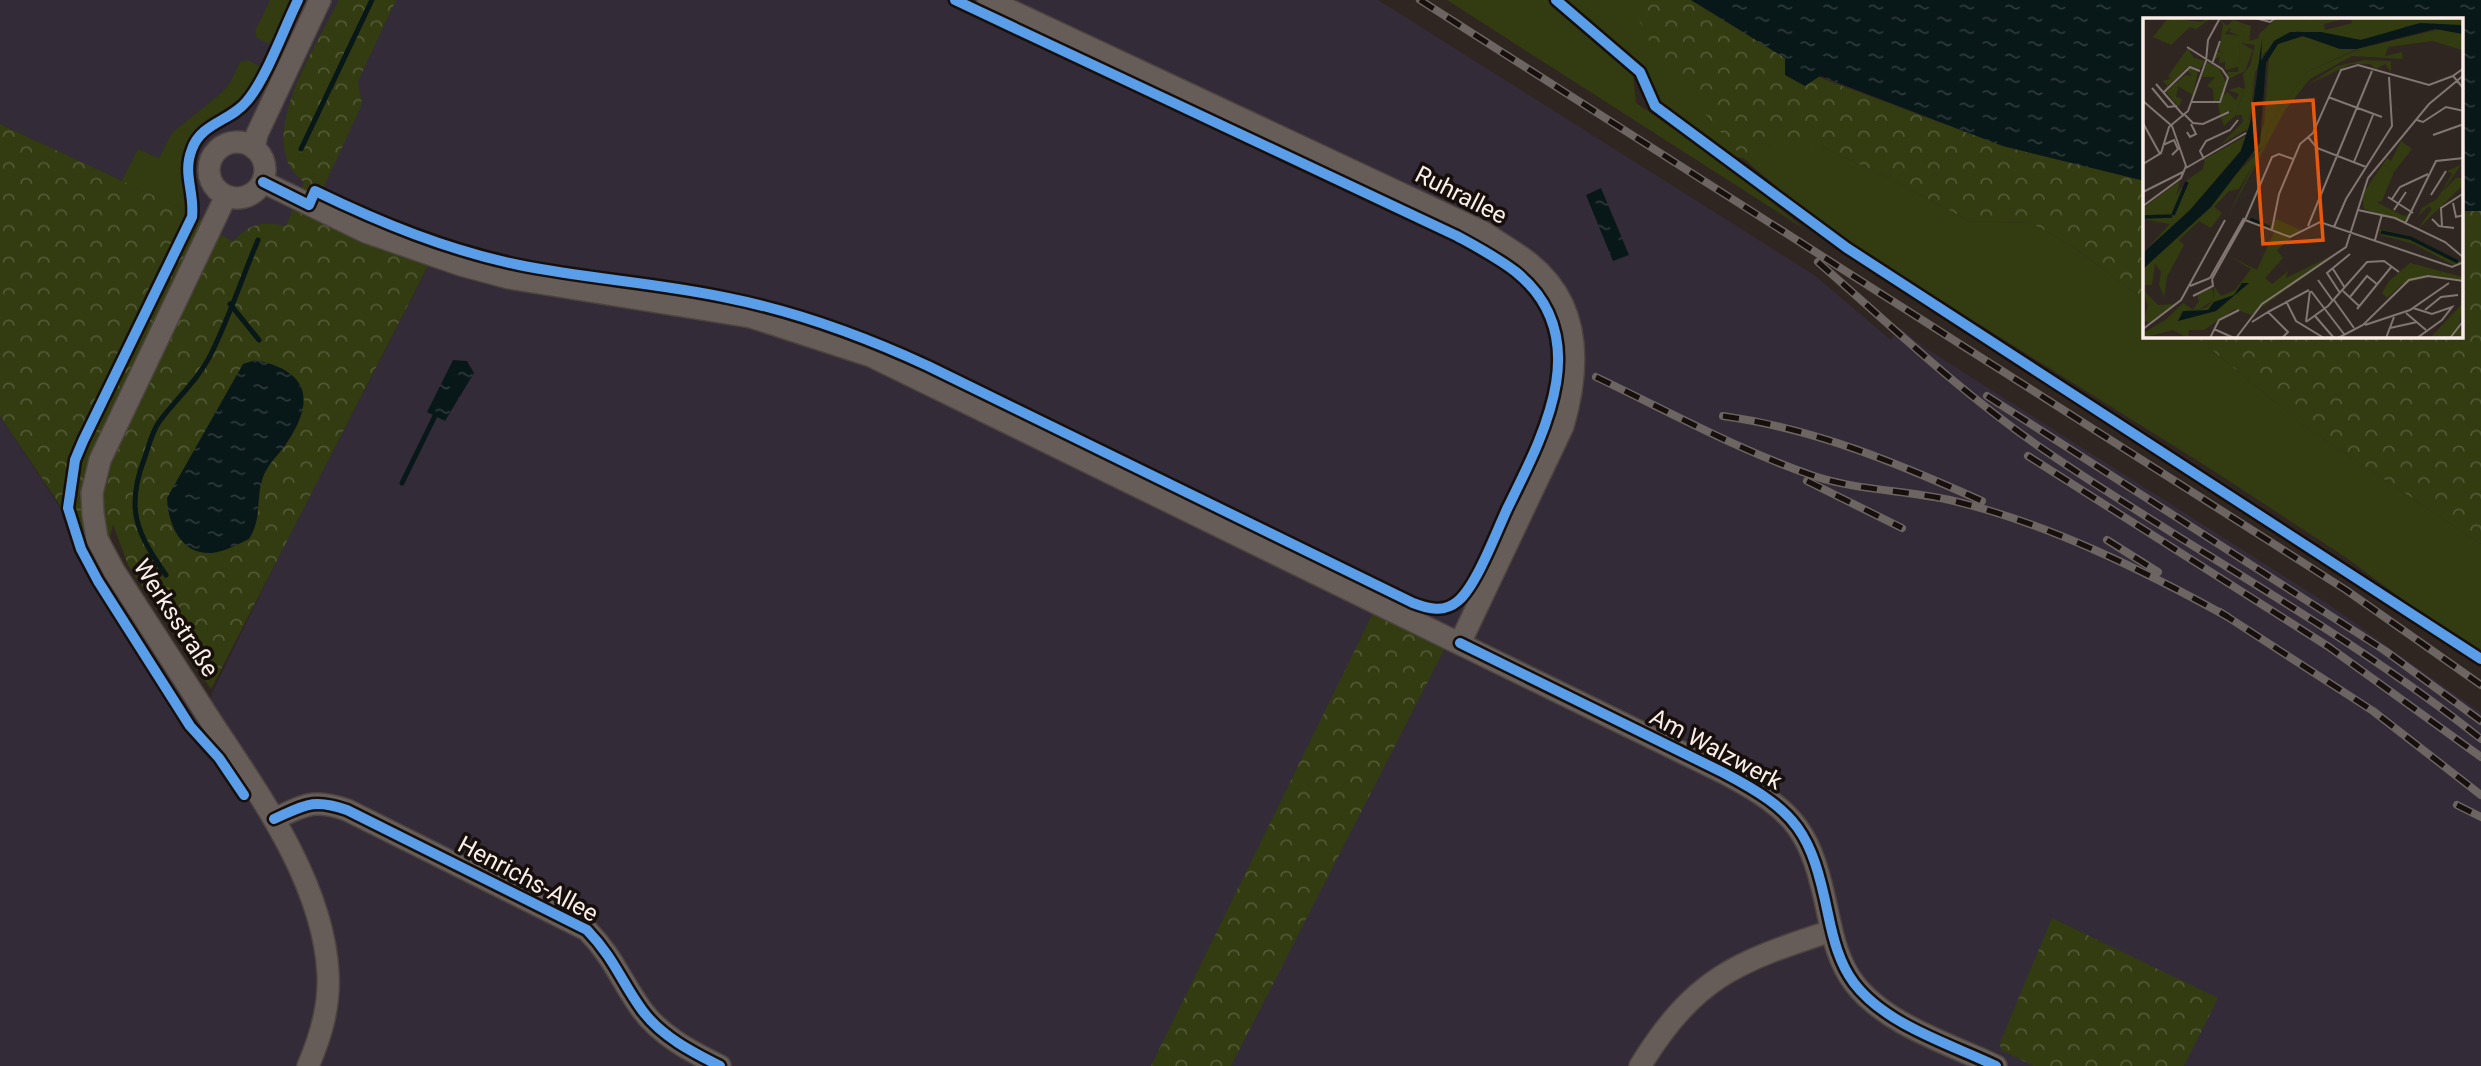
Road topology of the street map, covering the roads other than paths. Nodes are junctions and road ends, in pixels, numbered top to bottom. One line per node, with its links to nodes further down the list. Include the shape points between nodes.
1 (320, 0): 3 (street)
2 (988, 0): 6 (street, Ruhrallee, via 1483,232 1530,262 1543,276 1566,315 1574,340 1574,388 1563,426)
3 (254, 148): 4 (street, via 264,163); 5 (street, via 236,142 213,156 209,165 212,183)
4 (262, 182): 5 (street, via 247,197); 6 (street, Am Walzwerk, via 366,232 461,265 521,280 751,317 871,356)
5 (226, 196): 7 (street, Werksstraße, via 106,443 92,493 93,514 97,539 114,571)
6 (1460, 643): 8 (street, Am Walzwerk, via 1762,793 1790,815 1809,842)
7 (274, 819): 9 (street, Werksstraße, via 302,878 326,955 323,1027); 10 (street, Henrichs-Allee, via 310,803 336,806 587,930 609,953 642,1010 662,1031)
8 (1831, 931): 11 (street, via 1756,956 1715,978 1679,1011); 12 (street, Am Walzwerk, via 1843,965 1877,1004 1898,1019)
9 (308, 1066)
10 (720, 1066)
11 (1640, 1066)
12 (1996, 1066)

